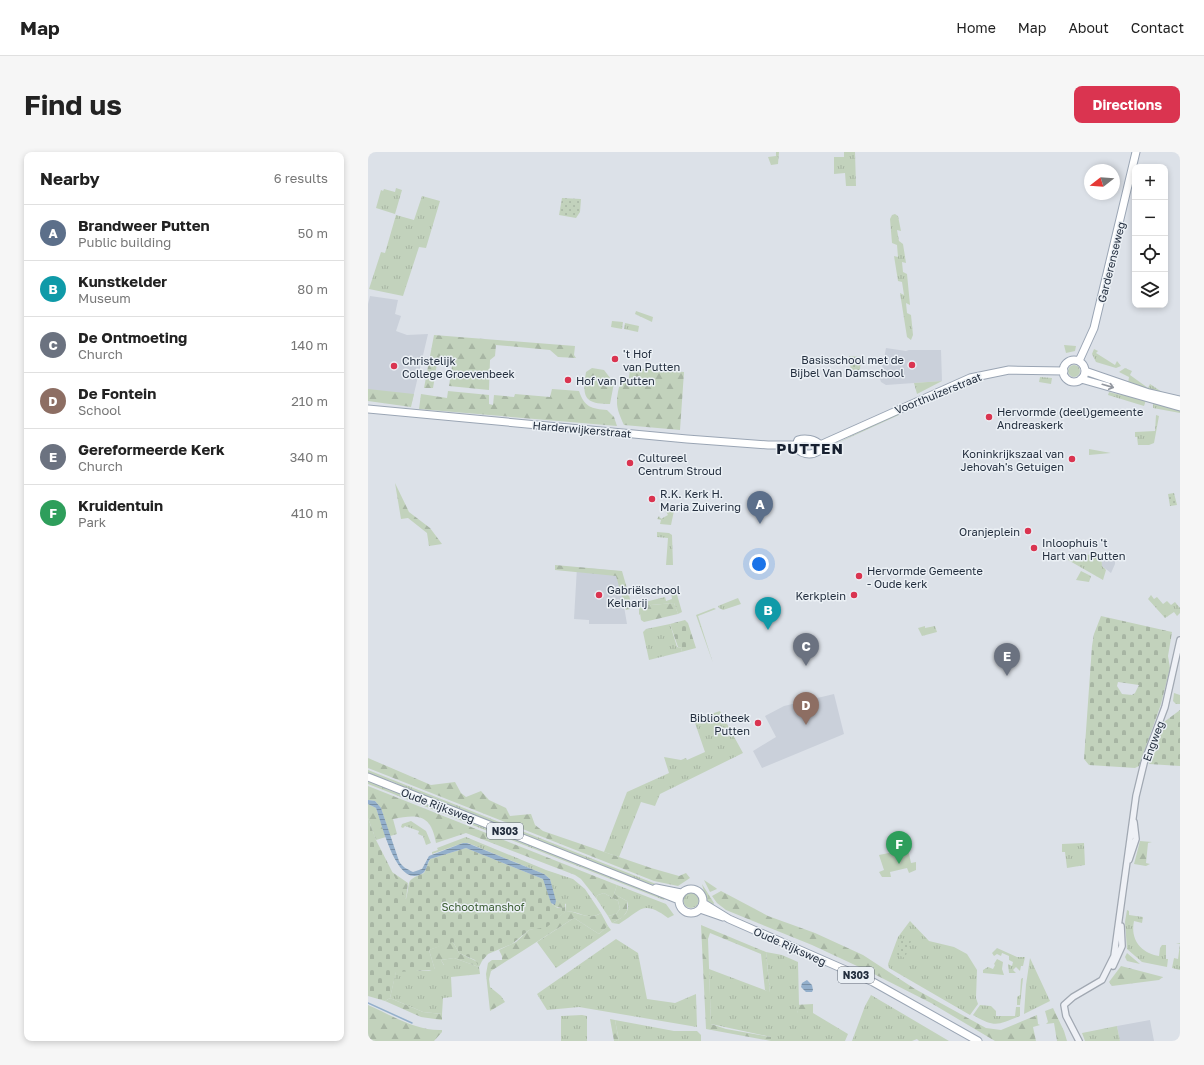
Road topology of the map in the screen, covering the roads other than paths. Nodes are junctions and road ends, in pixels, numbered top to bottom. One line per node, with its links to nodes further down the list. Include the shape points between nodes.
1 (1140, 152): 2 (main road, Garderenseweg)
2 (1135, 156): 3 (main road, Garderenseweg, via 1094,328)
3 (1079, 361): 4 (main road, via 1067,363); 5 (main road)
4 (1064, 371): 6 (main road, via 1070,381); 11 (main road, Voorthuizerstraat, via 1009,370 970,378)
5 (1085, 371): 6 (main road); 7 (main road)
6 (1082, 379): 8 (main road, one-way to 8)
7 (1180, 400)
8 (1180, 407)
9 (368, 409): 10 (main road, Harderwijkerstraat, via 687,439)
10 (796, 445): 11 (main road, via 798,440 806,439); 11 (main road, Voorthuizerstraat, via 798,450 811,454 819,451)
11 (820, 445)
12 (1180, 640): 13 (street, Engweg, via 1176,652)
13 (1178, 664): 17 (street, Engweg, via 1141,774 1114,956 1106,975 1094,987 1073,997 1064,1005)
14 (368, 777): 15 (main road, Oude Rijksweg / N303, via 641,885)
15 (680, 897): 16 (main road, N303, via 682,909 689,913 695,913); 16 (main road, N303, via 689,888 697,890 703,897)
16 (702, 906): 18 (main road, Oude Rijksweg / N303, via 710,914 729,919 873,982)
17 (1072, 1030): 19 (street); 20 (street)
18 (978, 1041)
19 (1075, 1041)
20 (1079, 1041)

